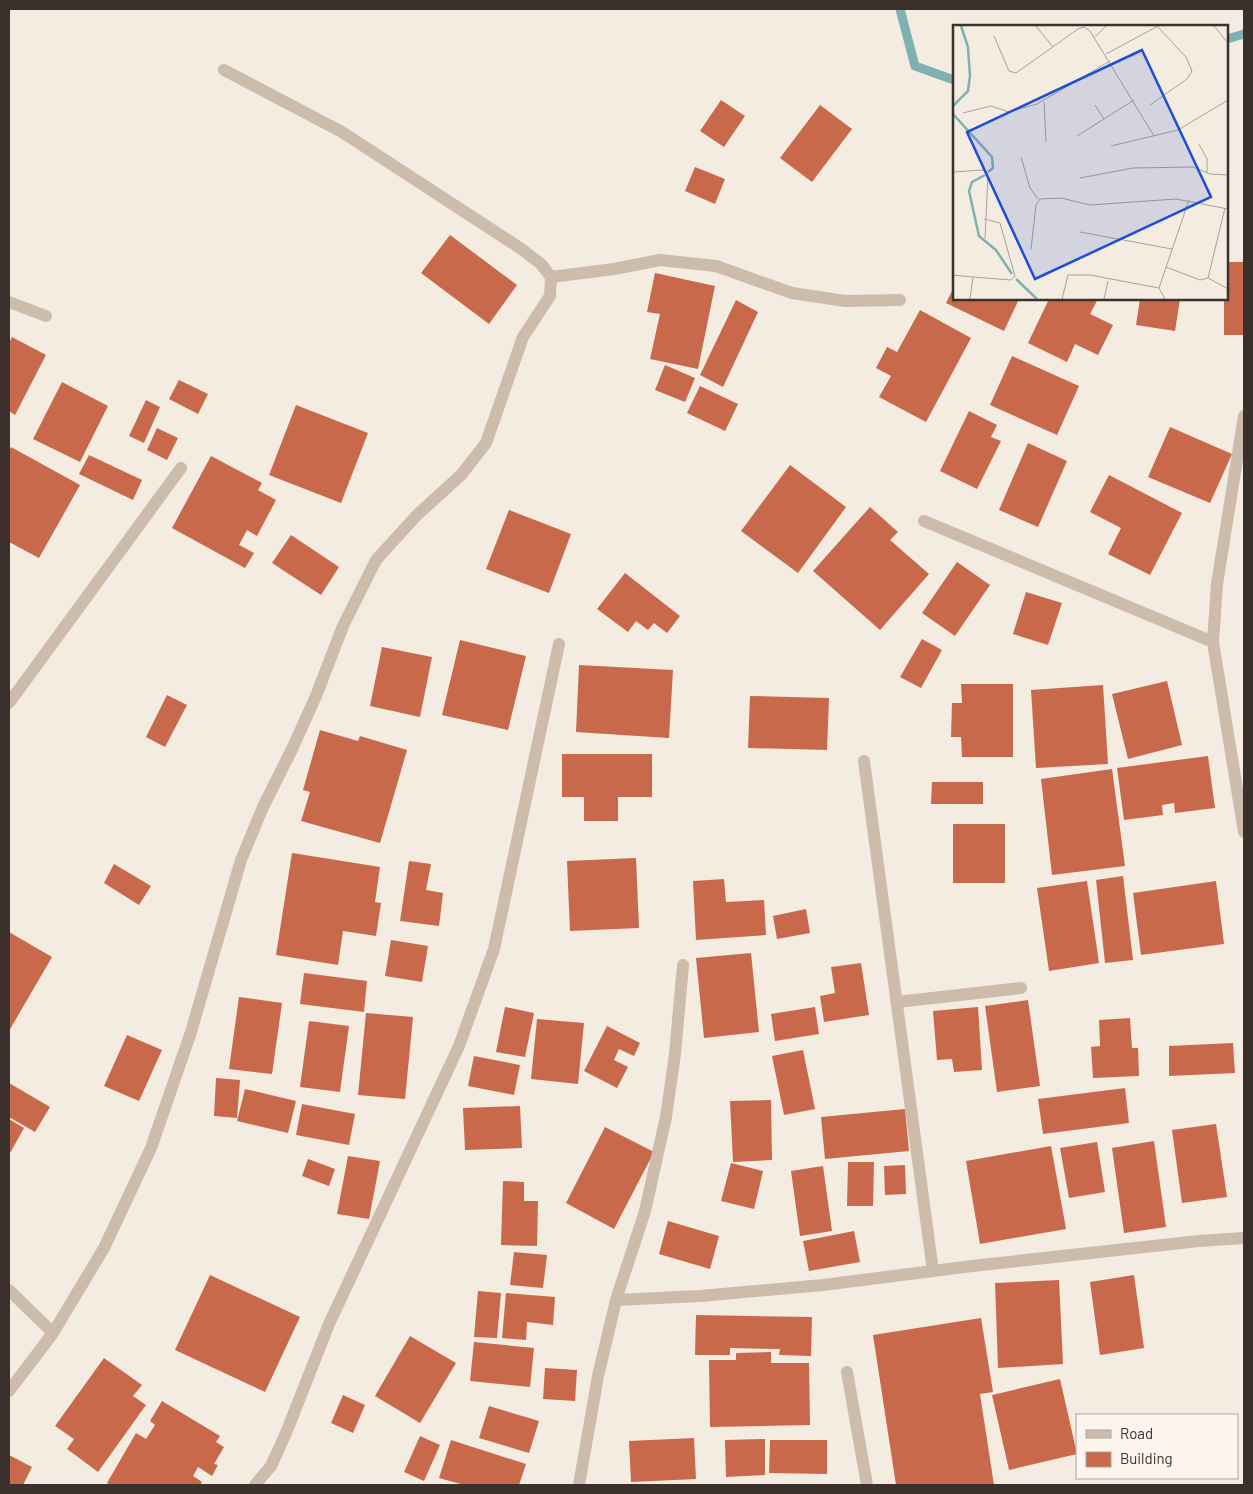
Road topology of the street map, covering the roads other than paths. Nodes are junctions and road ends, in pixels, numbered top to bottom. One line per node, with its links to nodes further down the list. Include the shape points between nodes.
1 (224, 70): 2 (street, via 342,132 520,248 542,264)
2 (551, 277): 3 (street, via 660,260 716,266 810,296 845,301); 21 (street, via 550,296 523,337 486,443 461,475 417,515 376,560 344,626 316,696 241,860 191,1032 150,1148 104,1248)
3 (900, 300)
4 (9, 302): 5 (street)
5 (46, 316)
6 (1244, 416): 9 (street, via 1218,584)
7 (181, 468): 11 (street)
8 (924, 522): 9 (street)
9 (1213, 642): 13 (street)
10 (559, 644): 24 (street, via 494,949 472,1011 459,1046 329,1324 286,1434 271,1466)
11 (9, 703)
12 (864, 761): 16 (street)
13 (1244, 832)
14 (683, 965): 20 (street, via 666,1117 645,1211)
15 (1021, 988): 16 (street)
16 (897, 1002): 18 (street)
17 (1244, 1238): 18 (street)
18 (933, 1271): 20 (street, via 814,1286)
19 (9, 1290): 21 (street)
20 (616, 1300): 25 (street, via 598,1376)
21 (53, 1333): 23 (street)
22 (847, 1372): 26 (street)
23 (9, 1391)
24 (255, 1485)
25 (579, 1485)
26 (867, 1485)

